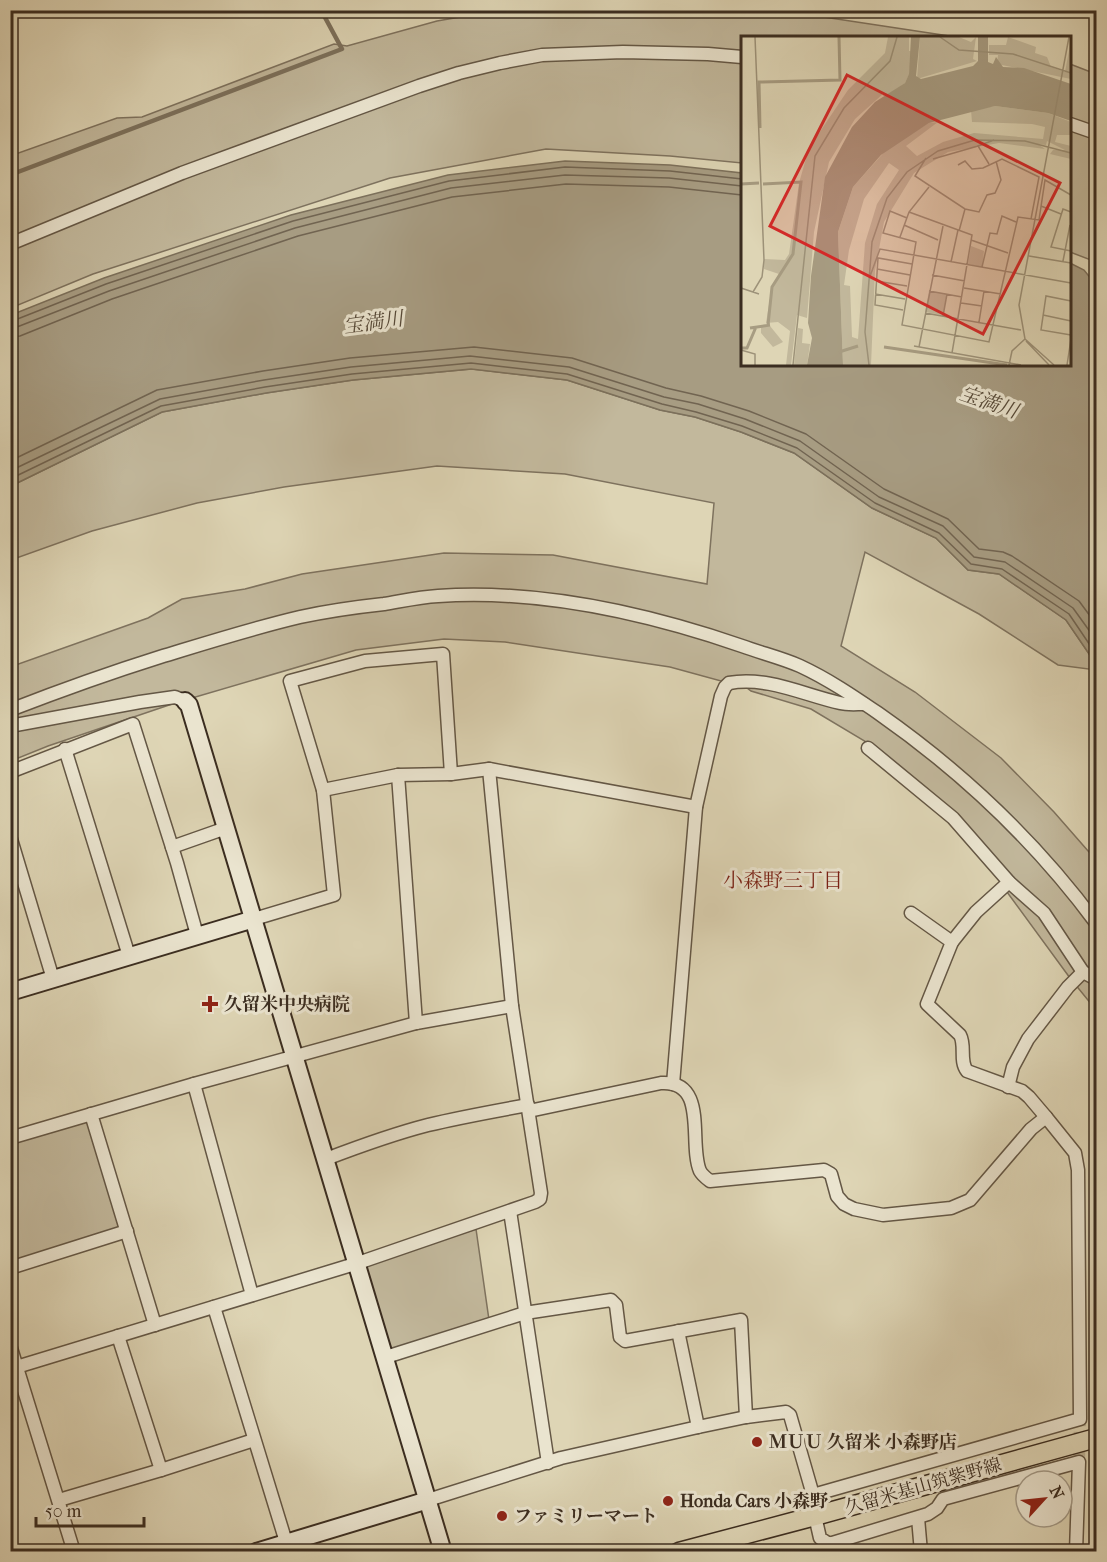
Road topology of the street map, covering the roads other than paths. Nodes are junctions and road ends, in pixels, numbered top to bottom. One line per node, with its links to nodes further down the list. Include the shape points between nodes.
1 (741, 57): 4 (street, via 623,52 542,55 500,63 419,86 193,169)
2 (1071, 124): 3 (street)
3 (1096, 133)
4 (10, 244)
5 (185, 701): 8 (street, via 175,697 140,702); 17 (street)
6 (865, 704): 7 (street, via 799,665 642,616 566,601 438,596 300,617 167,655); 16 (street, via 842,704 746,680 729,683 721,696); 23 (street, via 965,780 1045,860)
7 (10, 710)
8 (10, 726)
9 (868, 748): 20 (street, via 953,818)
10 (65, 749): 12 (street); 19 (street, via 133,724); 26 (street)
11 (489, 769): 13 (street); 16 (street); 31 (street)
12 (10, 772)
13 (451, 774): 14 (street); 15 (street, via 443,654 365,661 290,681)
14 (398, 775): 15 (street); 32 (street)
15 (323, 790): 22 (street, via 334,895)
16 (696, 807): 35 (street)
17 (226, 828): 19 (street); 22 (street)
18 (10, 836): 28 (street)
19 (172, 847): 24 (street)
20 (1009, 882): 25 (street, via 976,912); 27 (street, via 1044,913)
21 (912, 913): 25 (street)
22 (254, 919): 24 (street); 33 (street)
23 (1096, 923)
24 (197, 936): 26 (street)
25 (952, 942): 36 (street, via 927,1004 963,1039 963,1066 967,1071)
26 (129, 956): 28 (street)
27 (1083, 972): 29 (street); 36 (street, via 1028,1039 1013,1067)
28 (53, 979): 30 (street)
29 (1096, 979)
30 (10, 992)
31 (512, 1006): 32 (street); 37 (street)
32 (416, 1023): 33 (street)
33 (295, 1056): 34 (street); 41 (street)
34 (194, 1084): 38 (street); 46 (street)
35 (673, 1084): 37 (street); 39 (street, via 687,1092 692,1102 697,1161 701,1174 710,1181 824,1170 831,1174 843,1204 883,1215 951,1208 970,1200 1030,1129)
36 (1008, 1087): 39 (street, via 1022,1091)
37 (529, 1108): 41 (street, via 480,1113 427,1125); 42 (street, via 540,1199)
38 (91, 1114): 40 (street); 43 (street)
39 (1046, 1117): 61 (street, via 1075,1153 1078,1170 1080,1419)
40 (10, 1138)
41 (326, 1159): 44 (street)
42 (510, 1211): 44 (street); 48 (street)
43 (127, 1231): 45 (street); 49 (street)
44 (358, 1263): 46 (street); 53 (street)
45 (10, 1268)
46 (252, 1295): 47 (street)
47 (214, 1307): 49 (street); 58 (street)
48 (525, 1313): 50 (street, via 611,1300 616,1305 620,1337 625,1341); 53 (street); 59 (street)
49 (155, 1325): 51 (street)
50 (678, 1331): 55 (street, via 741,1320); 56 (street)
51 (118, 1336): 54 (street); 60 (street)
52 (10, 1345): 54 (street)
53 (386, 1357): 63 (street)
54 (14, 1368): 62 (street)
55 (746, 1417): 56 (street); 61 (street, via 786,1412 790,1415)
56 (698, 1426): 59 (street)
57 (1096, 1438): 64 (main road, 久留米基山筑紫野線)
58 (254, 1440): 60 (street); 66 (street)
59 (548, 1463): 63 (street)
60 (161, 1470): 62 (street)
61 (813, 1495): 64 (street)
62 (59, 1500): 67 (street)
63 (428, 1500): 66 (street); 69 (street)
64 (815, 1516): 65 (street, via 820,1538 829,1544); 70 (main road, 久留米基山筑紫野線)
65 (918, 1518): 71 (street); 72 (street, via 937,1508 943,1499 1079,1462)
66 (286, 1542): 68 (street)
67 (74, 1551)
68 (256, 1551)
69 (443, 1551)
70 (679, 1551)
71 (921, 1551)
72 (1076, 1551)

